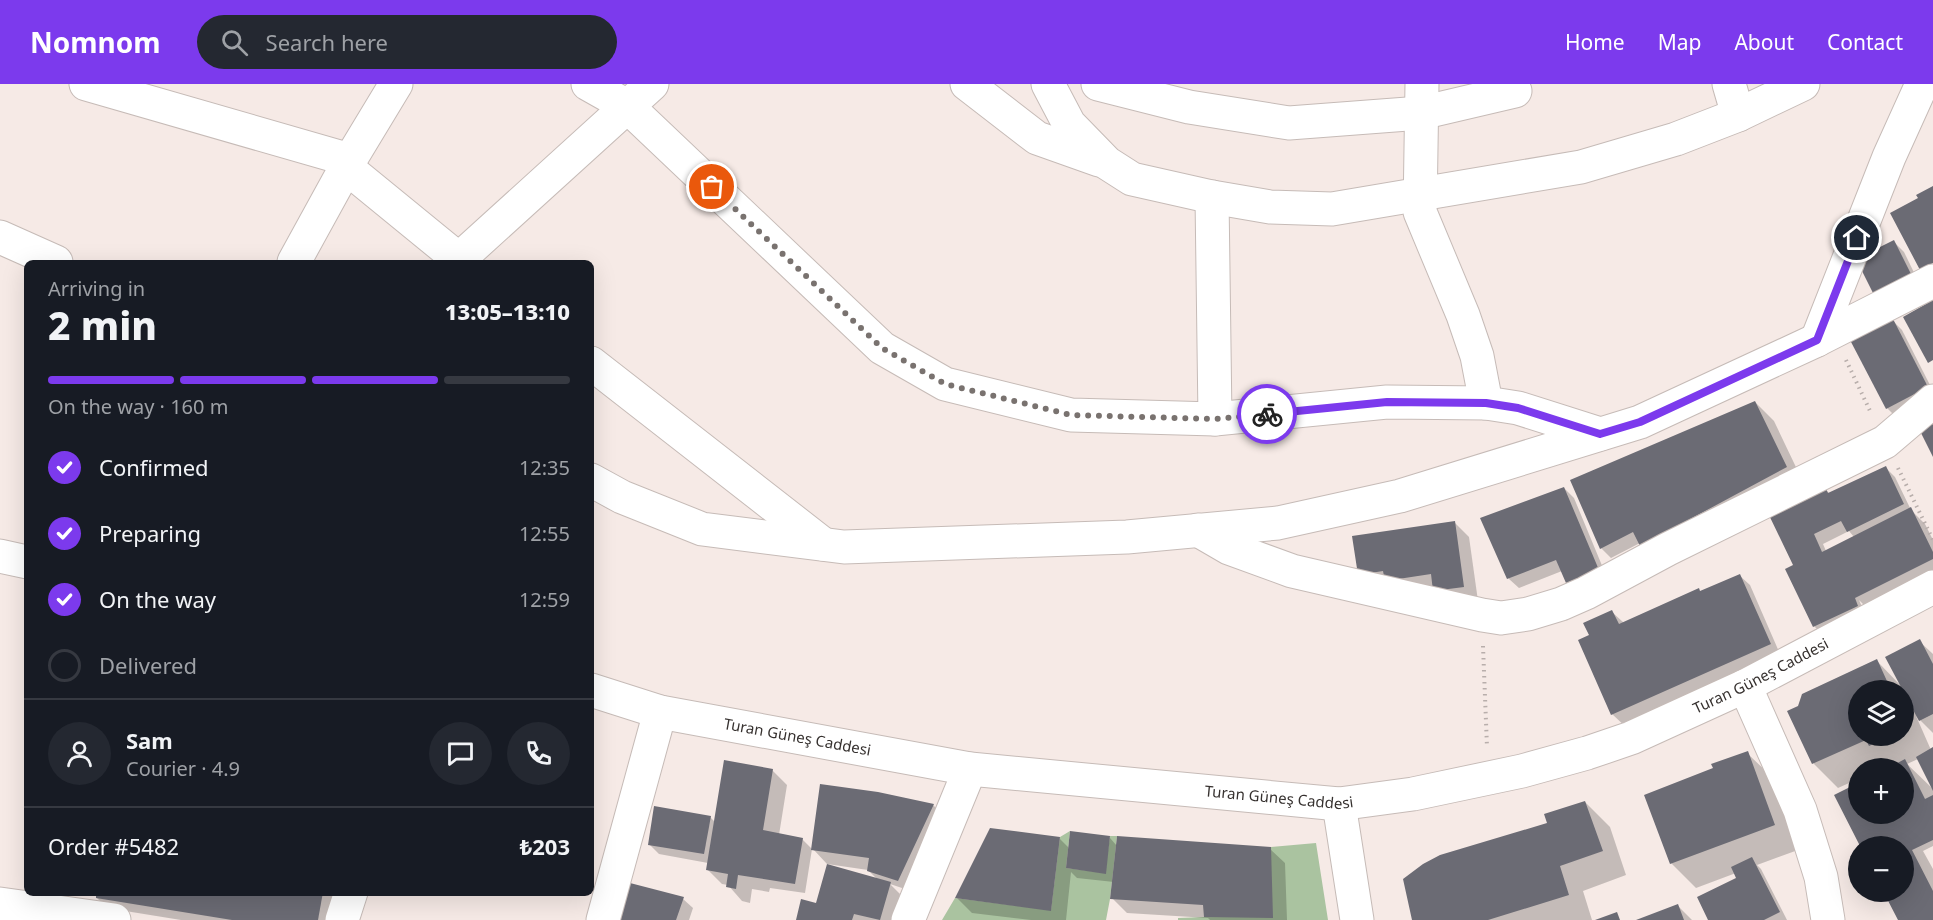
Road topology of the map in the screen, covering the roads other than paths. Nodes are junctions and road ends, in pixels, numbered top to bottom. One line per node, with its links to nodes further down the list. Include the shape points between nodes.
1 (86, 84): 16 (street)
2 (396, 84): 16 (street)
3 (588, 84): 13 (street)
4 (652, 84): 13 (street)
5 (967, 84): 15 (street, via 1037,138)
6 (1048, 84): 15 (street, via 1069,124)
7 (1098, 84): 12 (street, via 1189,107 1289,123)
8 (1729, 84): 14 (street)
9 (1803, 84): 14 (street)
10 (1922, 84): 25 (street, via 1889,157)
11 (1515, 92): 12 (street)
12 (1421, 98): 17 (street)
13 (627, 106): 23 (street); 29 (street, via 882,348 945,384 1071,415)
14 (1738, 115): 17 (street, via 1676,140 1581,167)
15 (1107, 163): 18 (street, via 1132,179)
16 (349, 164): 21 (street); 22 (street)
17 (1419, 196): 18 (street, via 1332,209 1270,207); 28 (street, via 1420,212 1477,357)
18 (1212, 197): 29 (street)
19 (0, 237): 20 (street)
20 (52, 260)
21 (295, 260)
22 (457, 260)
23 (461, 260)
24 (1933, 281): 25 (street)
25 (1825, 336): 30 (street, via 1640,422)
26 (594, 365): 33 (street)
27 (1933, 401): 32 (street, via 1885,442 1561,604 1528,614 1501,618 1482,615 1292,571 1229,548)
28 (1486, 403): 29 (street, via 1387,402); 30 (street, via 1518,408)
29 (1215, 419)
30 (1600, 434): 32 (street, via 1400,496 1278,523)
31 (594, 482): 33 (street, via 702,529)
32 (1198, 530): 33 (street, via 1103,538 844,547)
33 (823, 544)
34 (0, 556): 35 (street)
35 (24, 561)
36 (1933, 587): 37 (street, Turan Güneş Caddesi)
37 (1745, 686): 41 (street, Turan Güneş Caddesi, via 1631,738 1566,759 1413,794); 50 (street, via 1800,810 1821,877)
38 (594, 691): 39 (street, Turan Güneş Caddesi)
39 (660, 712): 40 (street, Turan Güneş Caddesi); 47 (street)
40 (969, 769): 41 (street, Turan Güneş Caddesi); 48 (street)
41 (1340, 804): 49 (street)
42 (350, 896): 46 (street)
43 (0, 904): 44 (street)
44 (58, 908): 45 (street)
45 (114, 920)
46 (342, 920)
47 (603, 920)
48 (908, 920)
49 (1357, 920)
50 (1828, 920)

